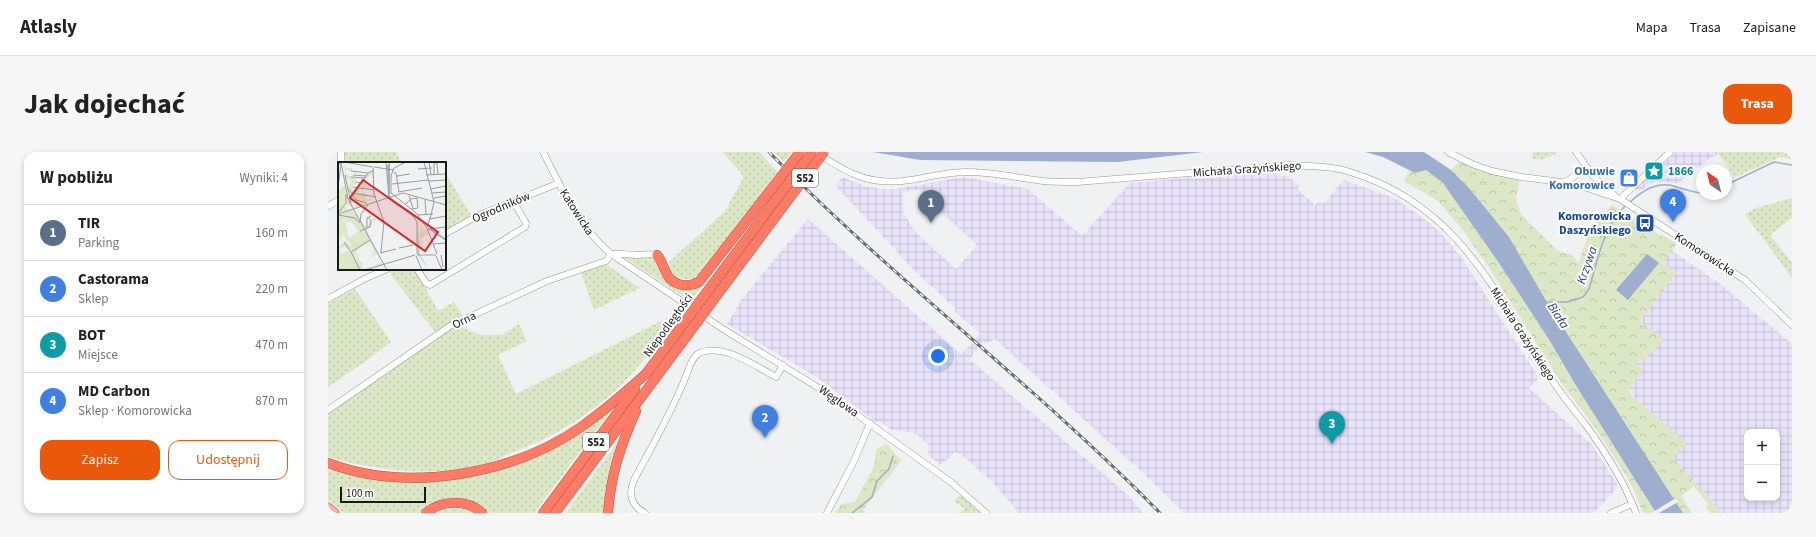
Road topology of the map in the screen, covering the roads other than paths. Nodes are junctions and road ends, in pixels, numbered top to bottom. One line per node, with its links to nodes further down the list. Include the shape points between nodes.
1 (543, 152): 11 (street, Katowicka)
2 (800, 152): 18 (highway, bridge, via 699,282 692,286 675,283 669,278)
3 (812, 152): 25 (highway, Niepodległości / S52, bridge)
4 (816, 152): 30 (street, Michała Grażyńskiego, via 859,178 879,181 966,172 1077,182 1290,165 1349,172 1379,182 1412,200 1436,218 1472,256 1624,484)
5 (824, 152): 26 (highway, Niepodległości / S52, bridge)
6 (1448, 152): 10 (street, Komorowicka, via 1472,164 1492,170)
7 (1576, 152): 9 (street)
8 (1670, 152): 12 (street)
9 (1586, 167): 10 (street, via 1569,180); 12 (street)
10 (1562, 182): 12 (street, Komorowicka)
11 (559, 183): 14 (street, Ogrodników); 17 (street, Katowicka, via 584,226)
12 (1621, 200): 23 (street, Komorowicka, via 1745,280)
13 (338, 201): 15 (street)
14 (513, 201): 16 (street, Ogrodników, via 479,215); 20 (street, via 526,223 525,227 430,284 426,283)
15 (328, 206)
16 (446, 233)
17 (611, 254): 18 (street); 22 (street, Katowicka); 27 (street, Orna, via 606,261 547,281 450,326)
18 (657, 255)
19 (385, 270): 21 (street)
20 (418, 270)
21 (328, 299)
22 (683, 303): 24 (street, Węglowa)
23 (1792, 325)
24 (783, 365): 28 (street, Węglowa); 38 (street, via 776,377 732,354 712,350 700,352 696,356 630,490 633,502)
25 (649, 371): 29 (highway, via 580,428 556,442 502,465 420,478 360,472); 35 (highway, Niepodległości / S52)
26 (643, 396): 36 (highway, Niepodległości / S52); 37 (highway, via 621,446)
27 (328, 410)
28 (870, 423): 39 (street); 40 (street, Węglowa, via 952,483)
29 (328, 463)
30 (1632, 504): 41 (street); 42 (street, Michała Grażyńskiego)
31 (328, 507): 32 (main road)
32 (335, 513)
33 (426, 513): 34 (highway, via 436,506 453,503 470,506)
34 (482, 513)
35 (542, 513)
36 (555, 513)
37 (608, 513)
38 (645, 513)
39 (827, 513)
40 (986, 513)
41 (1611, 513)
42 (1636, 513)

